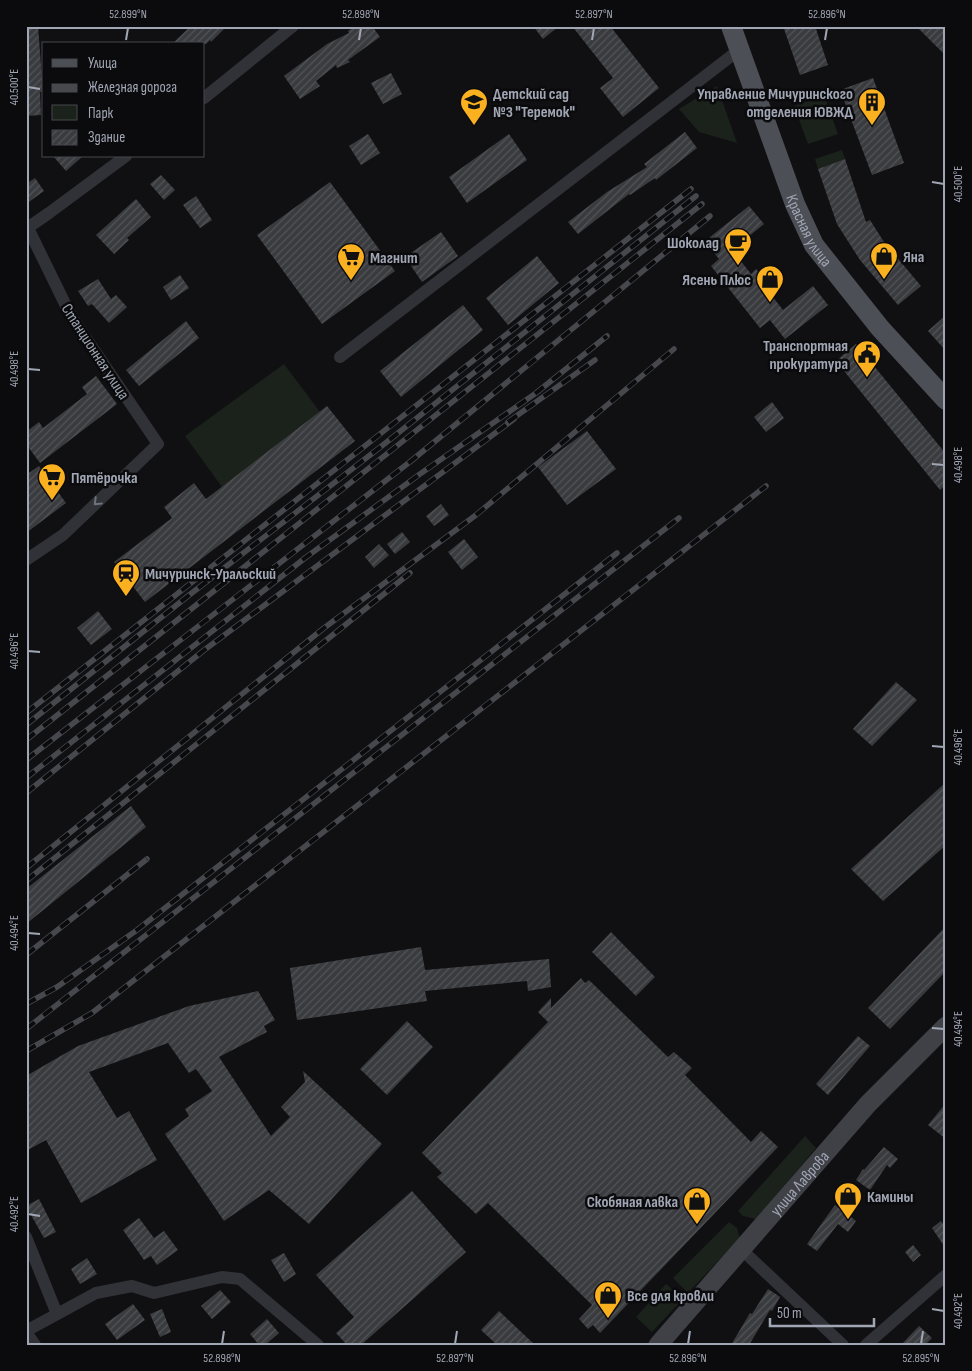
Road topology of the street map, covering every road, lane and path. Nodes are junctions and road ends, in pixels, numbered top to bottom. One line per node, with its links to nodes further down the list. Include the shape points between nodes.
1 (293, 26): 4 (street)
2 (731, 26): 3 (main road, Красная улица)
3 (739, 50): 7 (street); 8 (main road, Красная улица, via 795,204 814,245 880,328)
4 (205, 97)
5 (123, 158): 6 (street, Станционная улица)
6 (27, 227): 9 (street, Станционная улица, one-way to 9, via 71,316 158,444 63,535)
7 (340, 357)
8 (946, 400)
9 (26, 560)
10 (946, 1026): 12 (main road, улица Лаврова, via 868,1104)
11 (26, 1238): 14 (street)
12 (741, 1249): 18 (main road, улица Лаврова); 19 (street)
13 (946, 1275): 20 (street)
14 (57, 1314): 15 (street); 17 (street, via 96,1293 132,1286 154,1293 222,1277 240,1279)
15 (26, 1332): 16 (street)
16 (35, 1345)
17 (318, 1345)
18 (658, 1345)
19 (843, 1345)
20 (866, 1345)

